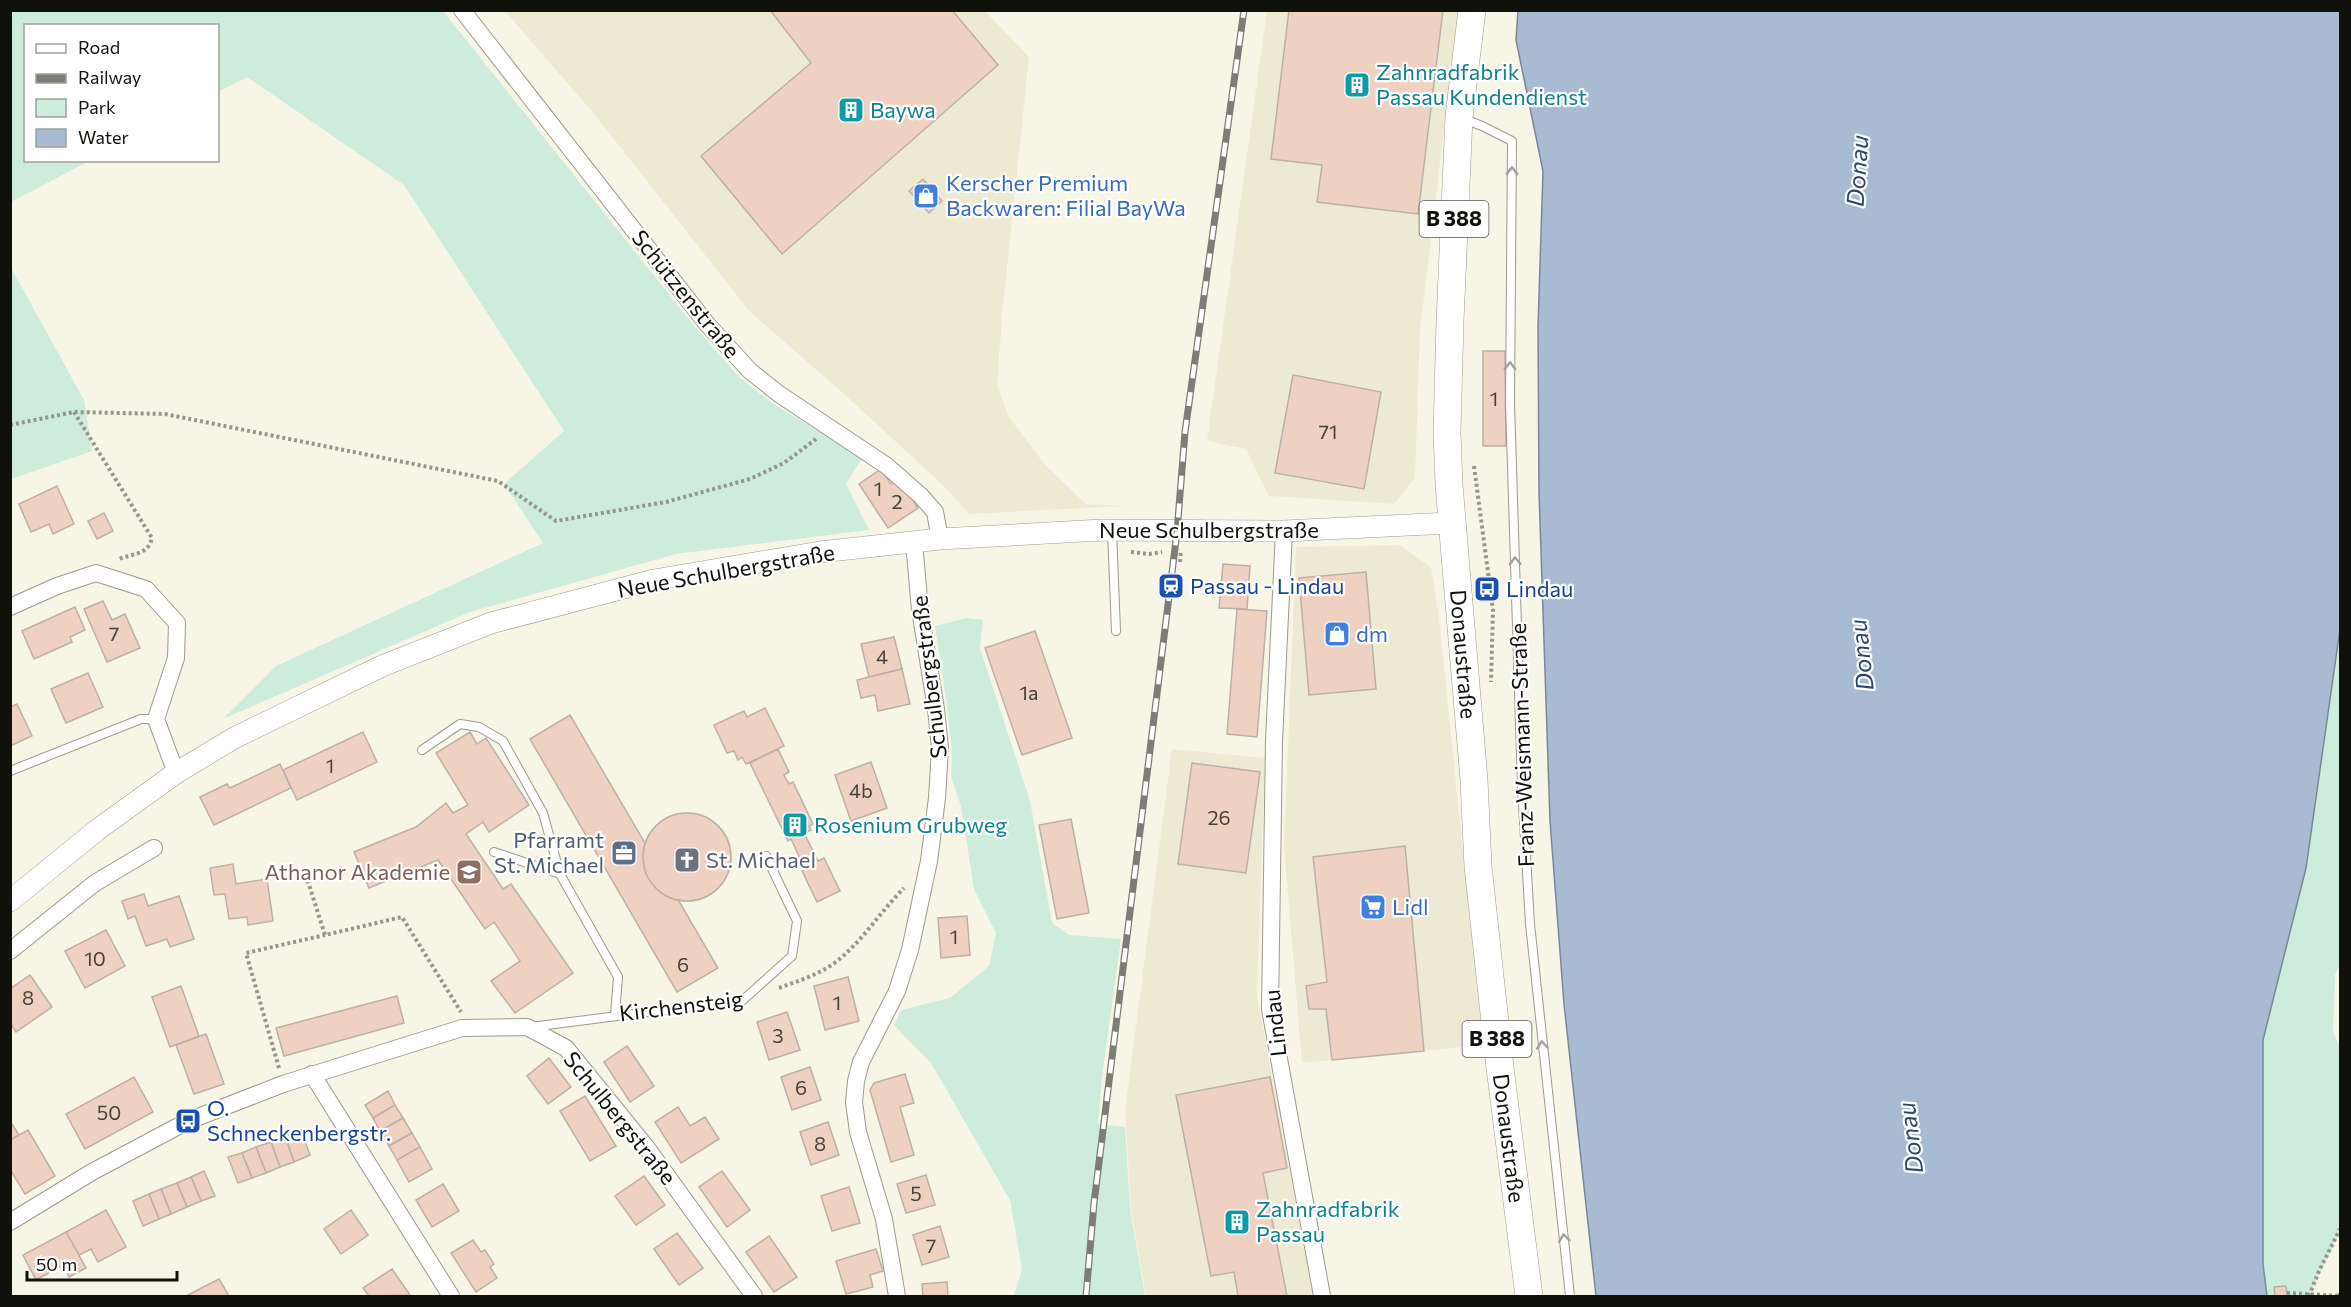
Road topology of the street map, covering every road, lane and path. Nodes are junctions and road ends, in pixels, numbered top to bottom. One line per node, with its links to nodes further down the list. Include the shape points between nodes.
1 (462, 10): 11 (street, Schützenstraße, via 707,324 750,371 778,394 887,466 921,495 935,512)
2 (1472, 10): 3 (main road, Donaustraße / B 388)
3 (1459, 117): 8 (main road, Donaustraße / B 388, via 1447,432); 47 (lane, Franz-Weismann-Straße, one-way to 3, via 1530,924 1522,787 1510,403 1512,141)
4 (74, 412): 5 (path); 6 (path, via 165,414 498,481 556,521 666,502 750,479 784,463); 15 (path, via 152,537 141,553 122,557)
5 (10, 425)
6 (818, 438)
7 (1473, 462): 18 (path, via 1493,610)
8 (1450, 524): 10 (street, Neue Schulbergstraße); 46 (main road, Donaustraße / B 388, via 1464,652 1479,878)
9 (1112, 531): 10 (street, Neue Schulbergstraße); 11 (street, Neue Schulbergstraße); 17 (lane)
10 (1284, 531): 45 (street, Lindau, via 1274,741 1270,1009)
11 (940, 539): 12 (street, Neue Schulbergstraße)
12 (914, 542): 22 (street, Neue Schulbergstraße, via 820,552 654,580 491,623 382,666 234,738); 26 (street, Schulbergstraße, via 940,748)
13 (1181, 549): 14 (path)
14 (1180, 562)
15 (96, 573): 16 (street); 19 (street, via 146,589 177,623 177,658)
16 (10, 607)
17 (1116, 631)
18 (1491, 690)
19 (156, 719): 21 (lane, via 141,719); 22 (street)
20 (422, 750): 28 (lane, via 460,724 479,727 503,741 543,813)
21 (10, 771)
22 (176, 772): 29 (street, Neue Schulbergstraße)
23 (154, 848): 31 (street, via 95,883)
24 (494, 852): 28 (lane)
25 (766, 856): 32 (lane, via 797,921 792,956)
26 (929, 861): 32 (path, Kirchensteig, via 840,959 811,976); 44 (street, Schulbergstraße, via 910,950 897,991 861,1062 854,1102 858,1132 885,1219)
27 (304, 869): 30 (path)
28 (560, 874): 33 (lane, via 618,977)
29 (10, 901)
30 (325, 935): 35 (path, via 402,917); 37 (path, via 246,953)
31 (10, 951)
32 (743, 1000): 33 (lane, Kirchensteig)
33 (615, 1015): 34 (lane, Kirchensteig)
34 (527, 1027): 35 (street, Schulbergstraße); 43 (street, Schulbergstraße, via 566,1048 647,1148)
35 (471, 1028): 36 (street, Schulbergstraße)
36 (312, 1074): 37 (street, Schulbergstraße); 42 (street)
37 (283, 1084): 38 (street, Schulbergstraße, via 188,1121 92,1172)
38 (10, 1222)
39 (2340, 1229): 48 (path)
40 (2287, 1293): 41 (path, bridge)
41 (2340, 1294)
42 (451, 1296)
43 (754, 1296)
44 (897, 1296)
45 (1322, 1296)
46 (1529, 1296)
47 (1570, 1296)
48 (2309, 1296)

